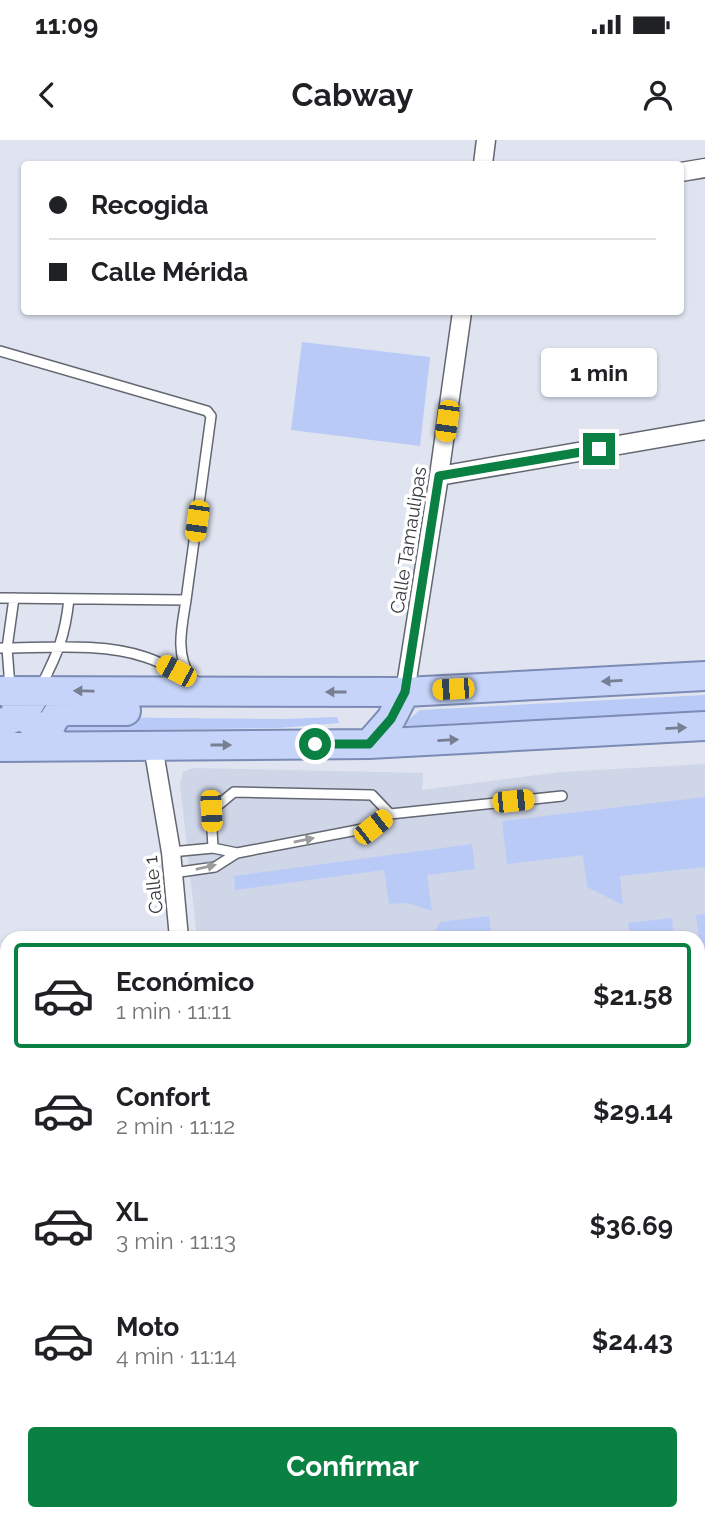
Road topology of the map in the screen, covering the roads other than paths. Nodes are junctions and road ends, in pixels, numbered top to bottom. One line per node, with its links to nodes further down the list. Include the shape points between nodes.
1 (486, 140): 2 (street)
2 (483, 161)
3 (705, 168): 4 (street)
4 (684, 172)
5 (462, 315): 8 (street, Calle Tamaulipas)
6 (0, 351): 12 (lane, via 207,411 211,416)
7 (705, 430): 8 (street)
8 (439, 476): 20 (street, Calle Tamaulipas)
9 (0, 598): 10 (lane)
10 (13, 598): 11 (lane); 13 (lane)
11 (69, 598): 12 (lane); 14 (lane)
12 (186, 600): 17 (lane, via 180,644 183,666)
13 (4, 648): 14 (lane); 15 (lane); 21 (lane)
14 (60, 648): 17 (lane, via 126,652); 18 (lane)
15 (0, 662)
16 (705, 676): 20 (main road, one-way to 20)
17 (191, 679): 19 (lane)
18 (39, 690): 19 (main road, one-way to 18); 21 (main road)
19 (216, 692): 20 (main road, one-way to 19); 23 (main road, via 173,711 58,713 50,726)
20 (405, 692): 24 (main road, via 391,719)
21 (8, 705): 23 (main road)
22 (705, 726): 24 (main road, one-way to 22)
23 (54, 742): 25 (main road); 26 (main road)
24 (369, 744): 25 (main road, one-way to 24)
25 (153, 746): 30 (street, Calle 1)
26 (0, 747)
27 (562, 796): 28 (lane)
28 (390, 814): 29 (lane, via 372,795 234,792 211,811); 31 (lane, one-way to 28, via 373,827)
29 (213, 848): 30 (lane); 31 (lane)
30 (171, 852): 32 (street, Calle 1)
31 (237, 853): 32 (lane, one-way to 31, via 215,867)
32 (173, 873): 33 (street, Calle 1)
33 (178, 931)

